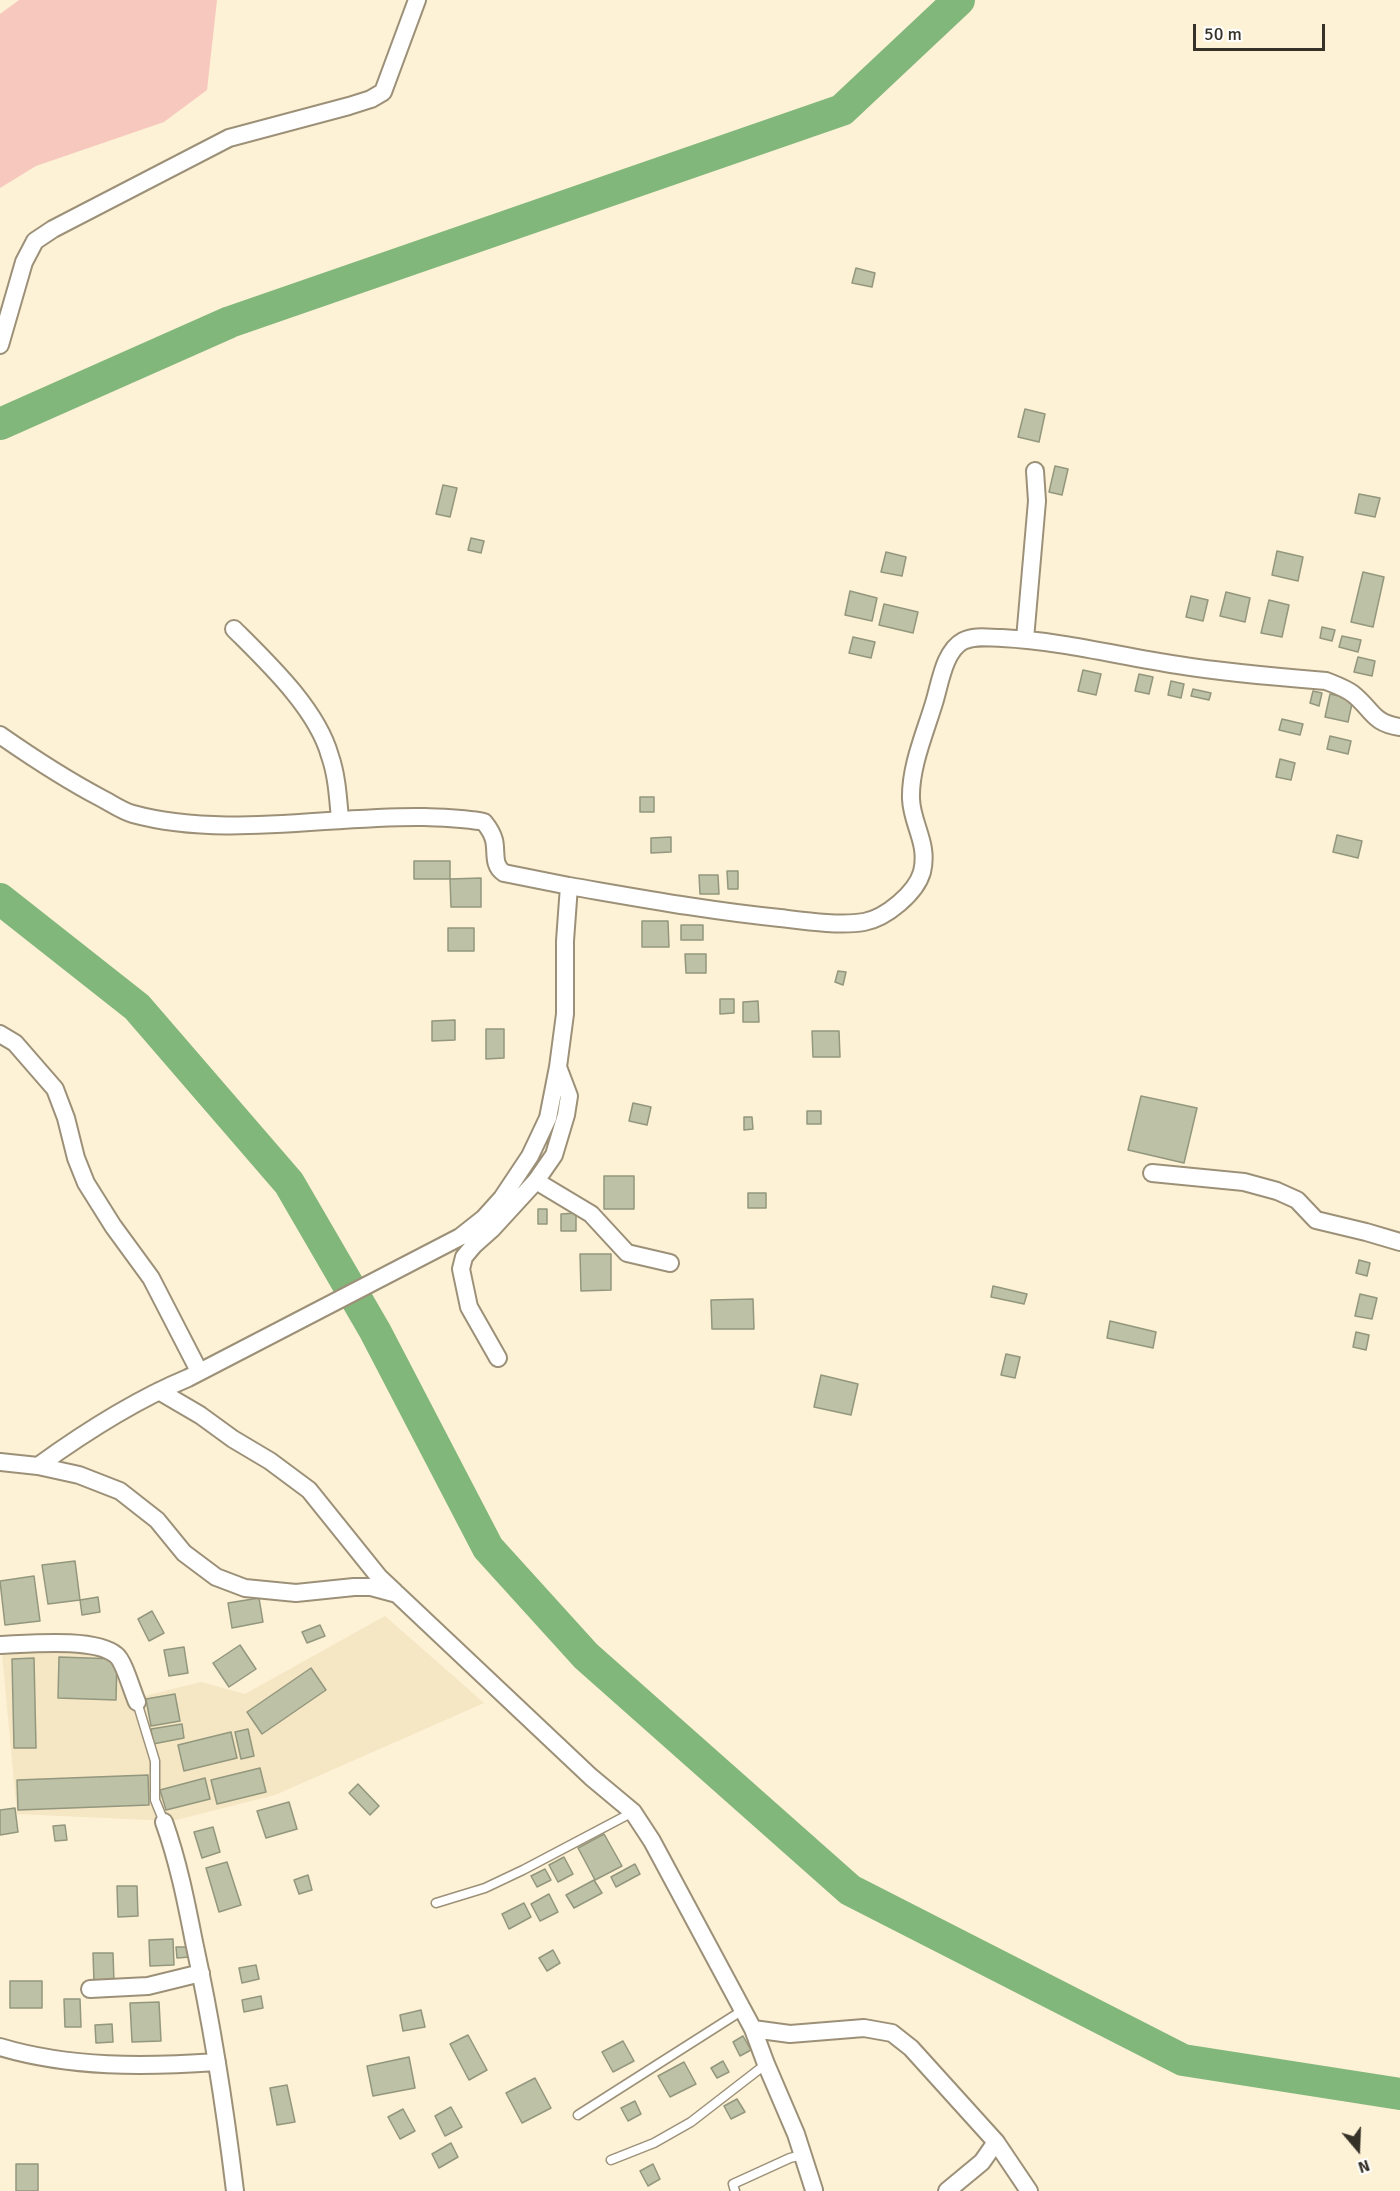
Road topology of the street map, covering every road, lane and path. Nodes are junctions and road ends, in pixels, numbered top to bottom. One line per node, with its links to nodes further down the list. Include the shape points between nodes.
1 (417, 0): 2 (street, via 383,92 349,106 229,138 85,211 35,241 24,262)
2 (0, 345)
3 (1035, 471): 5 (street, via 1037,501)
4 (234, 629): 8 (street, via 283,678 319,729 330,753)
5 (1025, 639): 6 (street, via 1179,665 1326,681 1352,694 1377,721); 9 (street, via 976,637 961,642 950,655 917,757 913,783 911,800 923,840 921,874 887,914 864,922 818,922 723,913)
6 (1400, 727)
7 (0, 735): 8 (street, via 58,775 131,814 171,822 225,825)
8 (340, 819): 9 (street, via 418,817 484,822 494,840 495,861 500,870)
9 (569, 886): 11 (street, via 565,1014)
10 (0, 1034): 17 (street, via 15,1043 56,1089 86,1183)
11 (558, 1067): 13 (street, via 569,1096 566,1115 554,1155); 17 (street, via 548,1118 530,1156 484,1218 460,1237)
12 (1152, 1173): 14 (street, via 1244,1182 1277,1191 1297,1200 1316,1220)
13 (536, 1181): 15 (street, via 591,1214 627,1253); 16 (street, via 474,1245 464,1257 461,1269 469,1307)
14 (1400, 1242)
15 (670, 1263)
16 (498, 1358)
17 (206, 1368): 18 (street)
18 (159, 1391): 20 (street, via 77,1438); 21 (street, via 309,1490)
19 (0, 1462): 20 (street)
20 (38, 1466): 21 (street, via 79,1475 120,1491 157,1520 184,1553 216,1577 244,1588 296,1593 371,1587)
21 (397, 1594): 24 (street)
22 (0, 1646): 23 (street, via 80,1643 106,1648 118,1656)
23 (137, 1702): 25 (lane, via 154,1761 155,1800)
24 (633, 1812): 26 (lane, via 485,1888); 29 (street)
25 (164, 1822): 27 (street, via 175,1852)
26 (436, 1904)
27 (201, 1972): 28 (street, via 148,1986); 32 (street)
28 (90, 1989)
29 (744, 2010): 30 (street); 34 (lane)
30 (753, 2029): 33 (street); 35 (street, via 789,2034 864,2028 892,2033 911,2048)
31 (0, 2047): 32 (street, via 68,2061 165,2065)
32 (217, 2062): 39 (street)
33 (766, 2064): 36 (street); 37 (lane, via 691,2122 654,2143)
34 (578, 2115)
35 (996, 2142): 41 (street, via 982,2162); 42 (street)
36 (802, 2155): 38 (street); 40 (lane, via 734,2184)
37 (611, 2160)
38 (814, 2190)
39 (236, 2191)
40 (735, 2191)
41 (947, 2191)
42 (1029, 2191)

